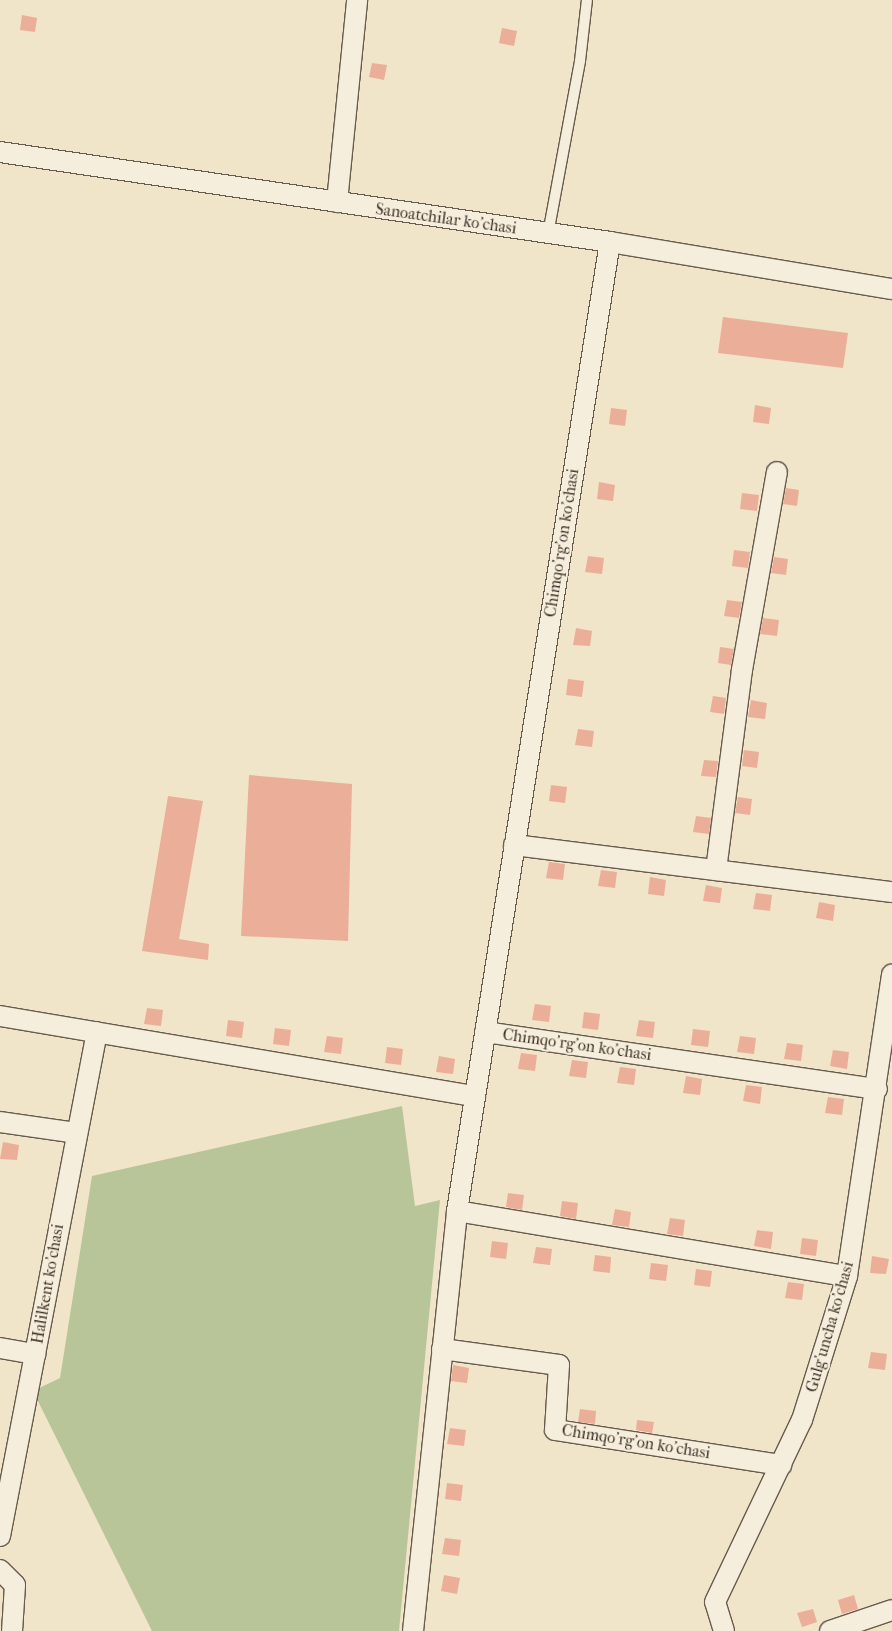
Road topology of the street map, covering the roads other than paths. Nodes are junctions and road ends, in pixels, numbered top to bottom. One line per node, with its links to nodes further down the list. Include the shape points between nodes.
1 (357, 0): 4 (street)
2 (587, 0): 5 (lane, via 580,61)
3 (0, 152): 4 (street, Sanoatchilar ko'chasi)
4 (337, 202): 5 (street, Sanoatchilar ko'chasi)
5 (548, 234): 6 (street, Sanoatchilar ko'chasi)
6 (610, 242): 7 (street, Sanoatchilar ko'chasi); 9 (street, Chimqo'rg'on ko'chasi)
7 (892, 289)
8 (777, 472): 10 (street, via 742,670)
9 (514, 845): 10 (street); 15 (street, Chimqo'rg'on ko'chasi)
10 (716, 870): 11 (street)
11 (892, 892)
12 (892, 974): 16 (street, Gulg'uncha ko'chasi)
13 (0, 1016): 14 (street)
14 (97, 1032): 17 (street); 19 (street, Halilkent ko'chasi)
15 (485, 1032): 16 (street, Chimqo'rg'on ko'chasi); 17 (street, Chimqo'rg'on ko'chasi)
16 (877, 1089): 21 (street, Gulg'uncha ko'chasi)
17 (475, 1096): 20 (street, Chimqo'rg'on ko'chasi)
18 (0, 1122): 19 (street)
19 (76, 1133): 24 (street, Halilkent ko'chasi)
20 (457, 1211): 21 (street); 23 (street, Chimqo'rg'on ko'chasi)
21 (847, 1276): 25 (street, Gulg'uncha ko'chasi, via 802,1420)
22 (0, 1348): 24 (street)
23 (442, 1349): 25 (street, Chimqo'rg'on ko'chasi, via 560,1365 555,1430); 30 (street, Chimqo'rg'on ko'chasi)
24 (35, 1354): 26 (street, Halilkent ko'chasi)
25 (781, 1465): 31 (street, Gulg'uncha ko'chasi, via 715,1602)
26 (0, 1536)
27 (0, 1570): 29 (street, via 15,1585)
28 (892, 1610): 32 (street)
29 (12, 1631)
30 (413, 1631)
31 (724, 1631)
32 (830, 1631)

